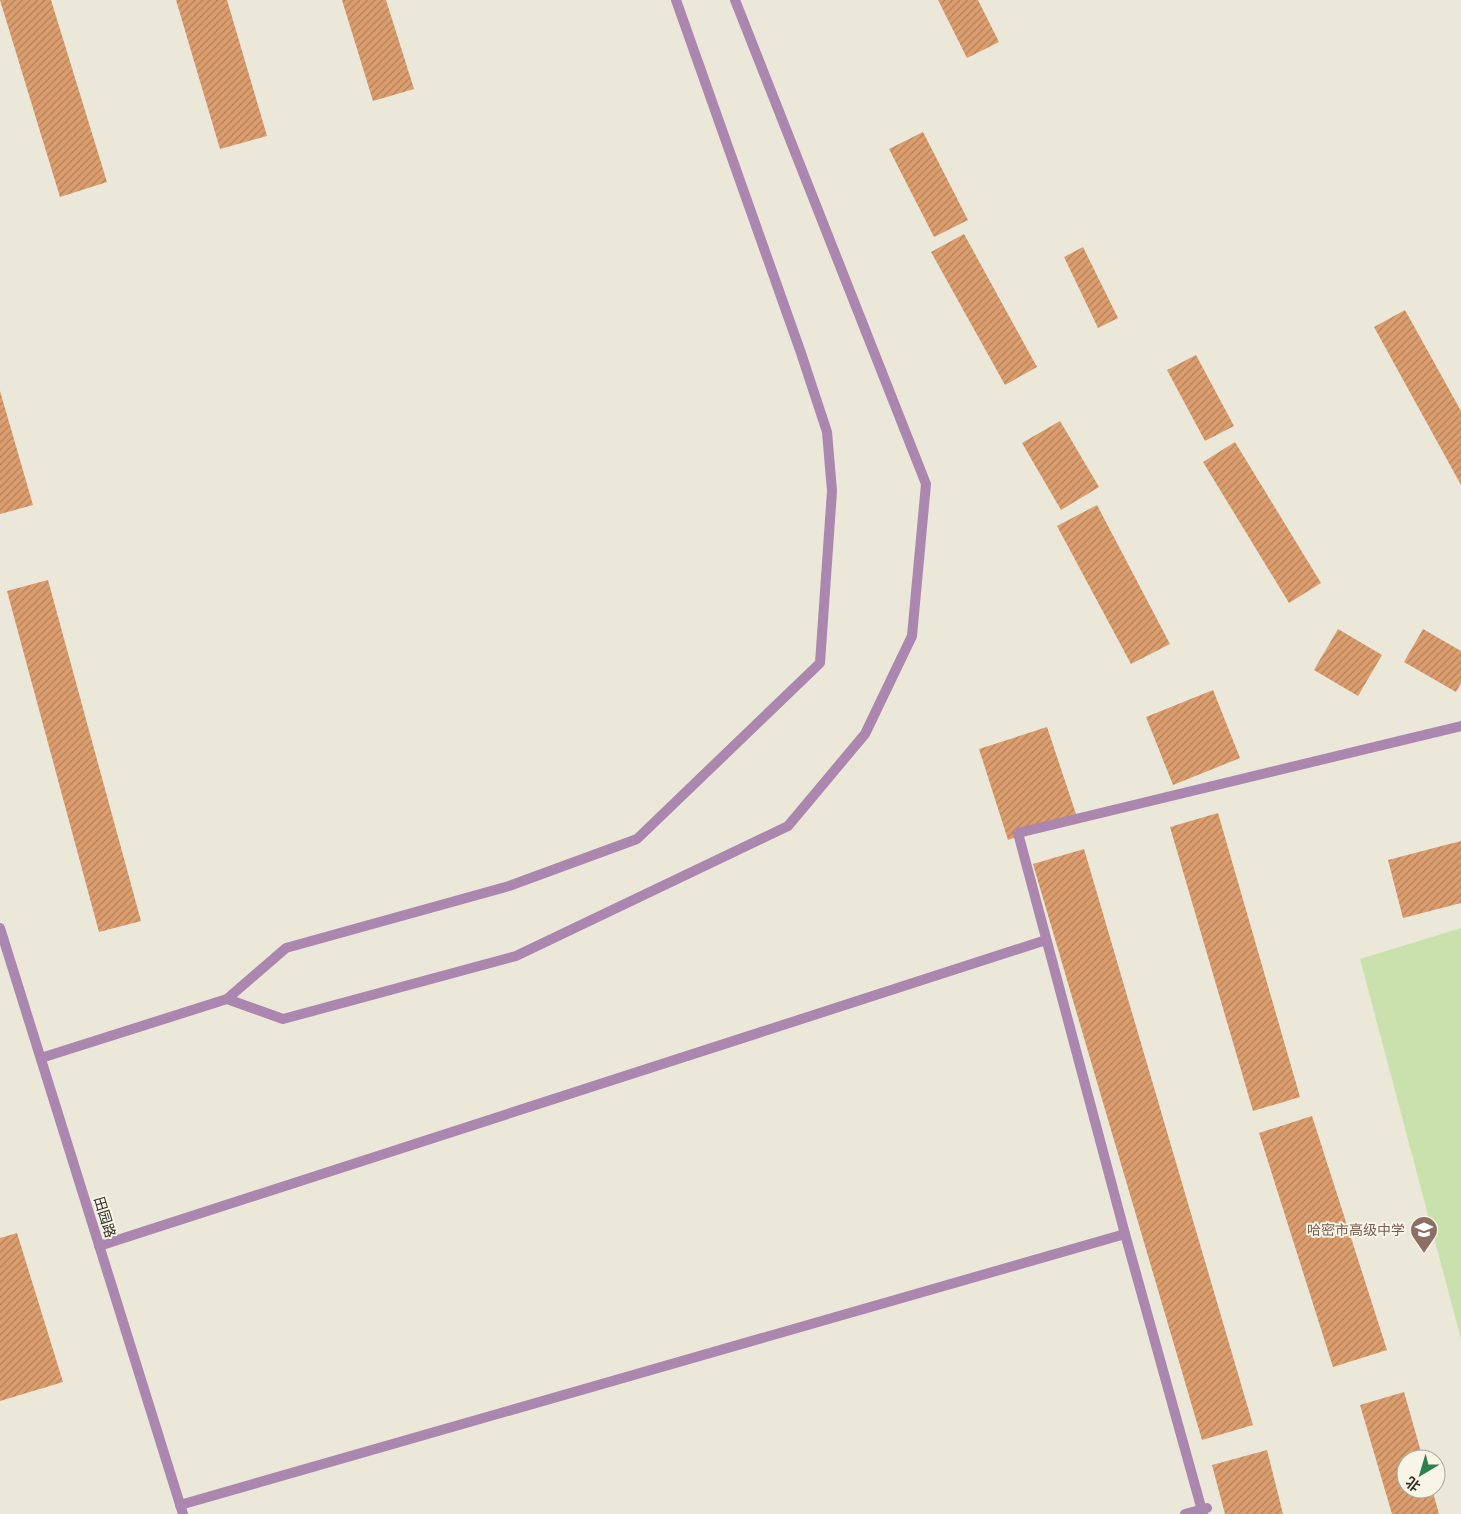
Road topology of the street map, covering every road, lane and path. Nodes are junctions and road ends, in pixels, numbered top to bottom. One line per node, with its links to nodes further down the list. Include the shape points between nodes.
1 (676, 0): 6 (street, via 827,432 832,491 820,662 637,839 509,886 286,948)
2 (735, 0): 6 (street, via 926,484 912,636 865,734 788,826 516,956 283,1019)
3 (1461, 726): 5 (street, via 1018,833)
4 (0, 928): 7 (street, 田园路)
5 (1046, 940): 8 (street); 9 (street)
6 (227, 999): 7 (street)
7 (41, 1058): 9 (street, 田园路)
8 (1124, 1234): 10 (street); 11 (street)
9 (100, 1246): 10 (street, 田园路)
10 (182, 1510)
11 (1205, 1511): 12 (street)
12 (1185, 1514)

